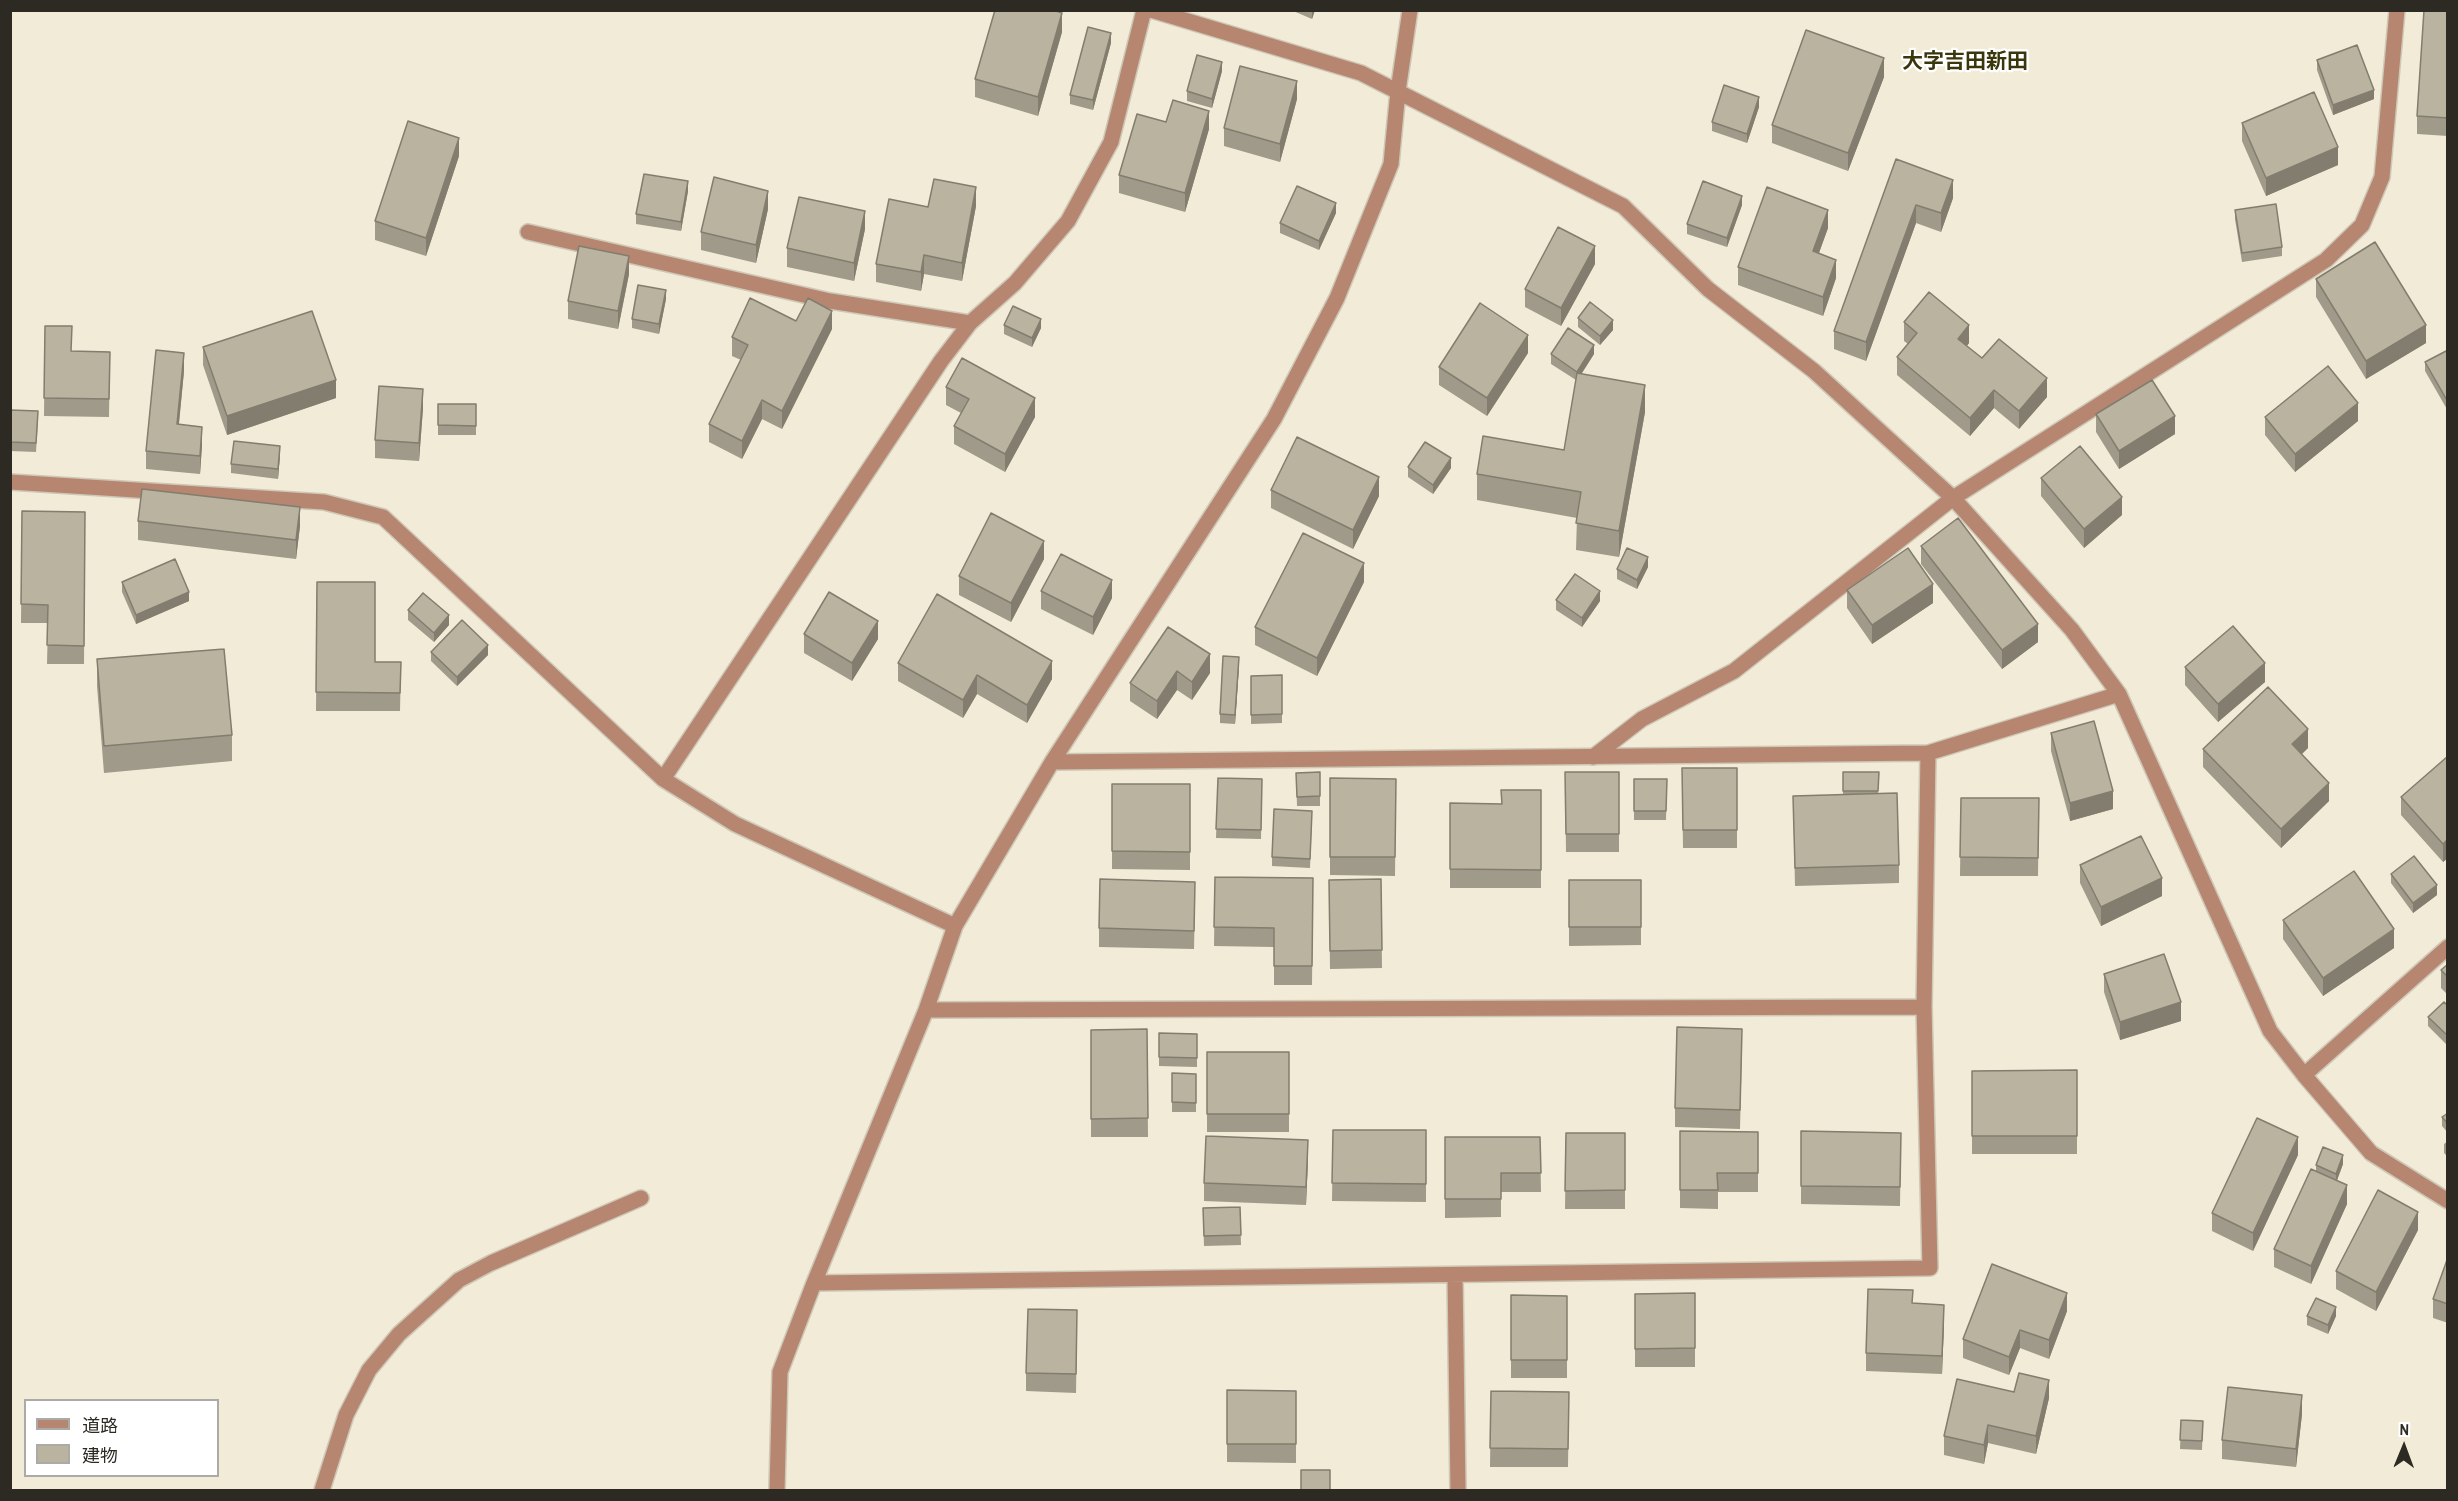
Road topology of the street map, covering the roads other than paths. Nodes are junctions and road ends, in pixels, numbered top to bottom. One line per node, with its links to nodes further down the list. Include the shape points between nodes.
1 (1144, 10): 7 (street, via 1111,142 1068,221 1015,283)
2 (1151, 10): 5 (street, via 1360,73)
3 (1410, 10): 5 (street)
4 (2397, 10): 9 (street, via 2382,177 2362,225 2326,260)
5 (1398, 90): 9 (street, via 1623,206 1708,289 1815,370); 13 (street, via 1391,164 1337,298 1274,419)
6 (528, 232): 7 (street, via 830,301)
7 (970, 323): 14 (street, via 934,371)
8 (10, 482): 14 (street, via 324,502 383,517)
9 (1953, 498): 10 (street, via 2072,630); 12 (street, via 1734,671 1642,718)
10 (2119, 694): 11 (street); 19 (street, via 2270,1031)
11 (1928, 753): 12 (street); 17 (street)
12 (1593, 757): 13 (street)
13 (1052, 762): 15 (street)
14 (663, 779): 15 (street, via 735,825)
15 (955, 926): 18 (street)
16 (2448, 947): 19 (street)
17 (1924, 1007): 18 (street); 22 (street, via 1930,1268)
18 (926, 1010): 23 (street)
19 (2304, 1075): 21 (street, via 2371,1153)
20 (641, 1198): 24 (street, via 459,1280 399,1334 369,1370 346,1415)
21 (2448, 1201)
22 (1455, 1275): 23 (street); 26 (street)
23 (814, 1283): 25 (street, via 780,1372)
24 (322, 1491)
25 (777, 1491)
26 (1458, 1491)

